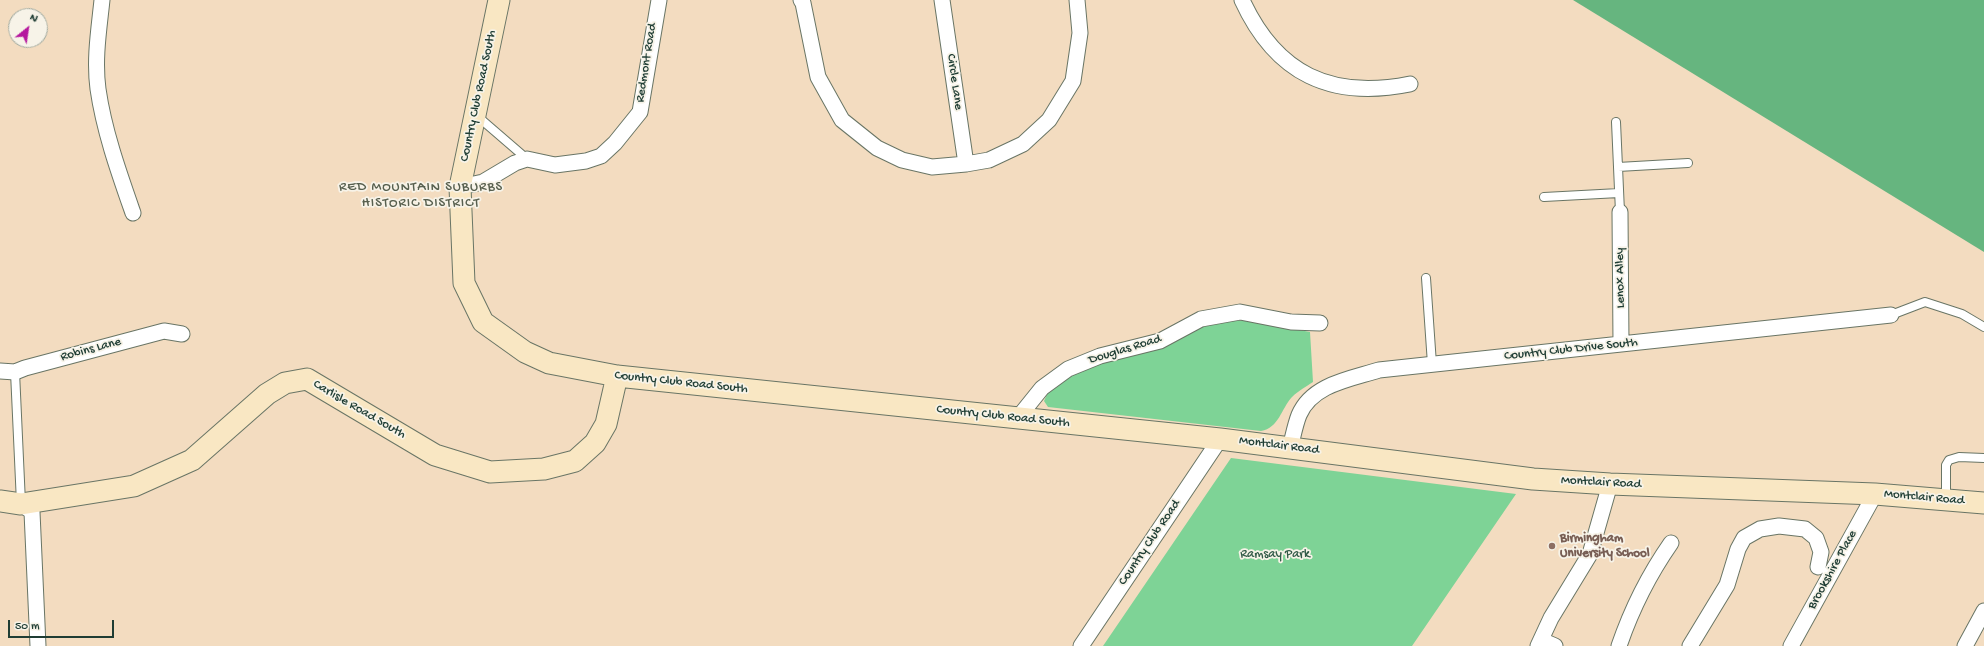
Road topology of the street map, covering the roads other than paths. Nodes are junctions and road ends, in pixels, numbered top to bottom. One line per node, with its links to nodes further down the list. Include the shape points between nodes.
1 (102, 0): 19 (street, via 96,50 98,89 116,166)
2 (499, 0): 9 (main road, Country Club Road South)
3 (659, 0): 11 (street, Redmont Road, via 640,112 615,143 601,156 586,161 555,165)
4 (801, 0): 13 (street, via 818,77 842,120 877,148 902,160 932,167)
5 (942, 0): 13 (street, Circle Lane)
6 (1076, 0): 13 (street, via 1080,33 1073,81 1049,120 1023,144 989,160)
7 (1242, 0): 8 (street, via 1252,22 1285,61 1313,79 1346,88 1386,89)
8 (1410, 84)
9 (475, 114): 11 (lane, Redmont Road); 15 (main road, Country Club Road South)
10 (1616, 122): 14 (lane)
11 (528, 159): 15 (street, via 515,163 483,182)
12 (1688, 163): 14 (lane)
13 (966, 164)
14 (1618, 167): 16 (lane)
15 (460, 187): 28 (main road, Country Club Road South, via 464,283 483,322 525,352 549,362)
16 (1619, 192): 17 (lane); 18 (lane)
17 (1544, 197)
18 (1620, 212): 25 (street, Lenox Alley)
19 (133, 213)
20 (1426, 278): 26 (lane)
21 (1891, 315): 23 (lane, via 1925,302 1962,314); 25 (street, Country Club Drive South)
22 (1320, 323): 29 (street, Douglas Road, via 1291,322 1240,312 1201,319 1160,341 1100,356 1068,369 1042,388)
23 (1984, 328)
24 (182, 334): 27 (street, Robins Lane, via 164,330)
25 (1621, 344): 26 (street, Country Club Drive South)
26 (1432, 364): 31 (street, Country Club Drive South, via 1380,370 1329,385 1309,399 1299,414)
27 (7, 371): 38 (lane)
28 (617, 376): 29 (main road, Country Club Road South); 38 (main road, Carlisle Road South, via 606,424 595,443 575,461 544,469 490,472 435,455 307,379 285,383 267,394 192,460 134,486)
29 (1017, 419): 30 (main road, Country Club Road South)
30 (1220, 439): 31 (main road, Montclair Road); 44 (street, Country Club Road)
31 (1290, 448): 33 (main road, Montclair Road, via 1533,479)
32 (1984, 458): 35 (lane, via 1959,457 1949,460 1946,465)
33 (1610, 484): 34 (main road, Montclair Road); 42 (street, via 1590,554 1551,618)
34 (1876, 494): 35 (main road, Montclair Road); 48 (street, Brookshire Place)
35 (1946, 500): 37 (main road, Montclair Road)
36 (0, 501): 38 (main road, Carlisle Road South)
37 (1984, 503)
38 (21, 504): 43 (street, via 32,512)
39 (1671, 543): 46 (street, via 1651,572 1631,612)
40 (1818, 567): 47 (street, Brookshire Place, via 1820,552 1816,538 1805,529 1779,526 1760,529 1744,538 1727,585)
41 (1984, 611): 49 (street)
42 (1539, 643): 45 (street)
43 (38, 646)
44 (1080, 646)
45 (1555, 646)
46 (1619, 646)
47 (1690, 646)
48 (1791, 646)
49 (1965, 646)

